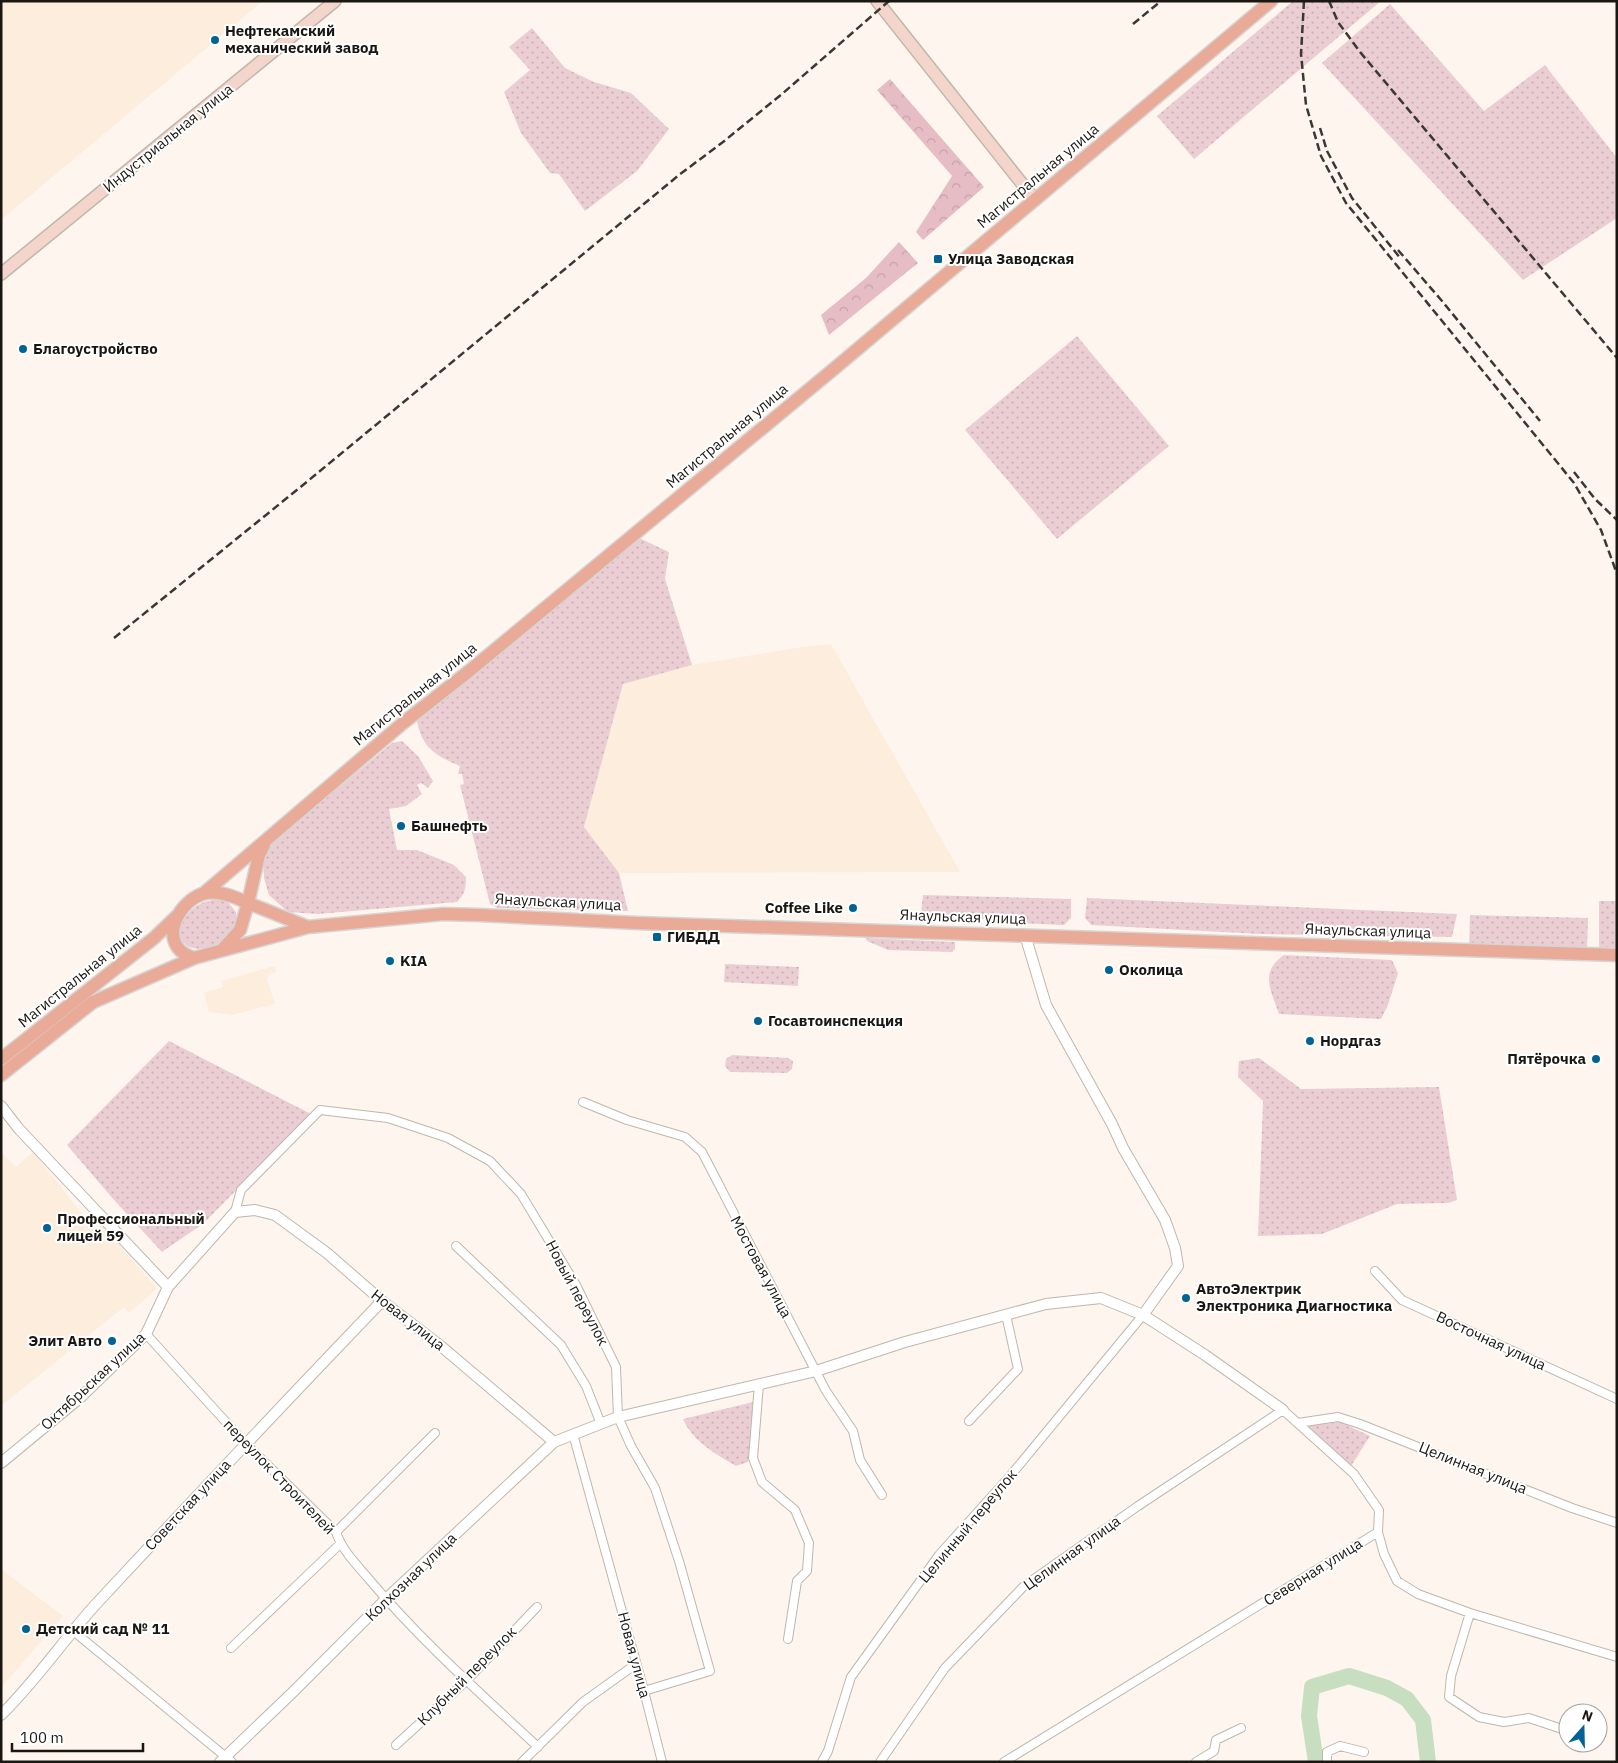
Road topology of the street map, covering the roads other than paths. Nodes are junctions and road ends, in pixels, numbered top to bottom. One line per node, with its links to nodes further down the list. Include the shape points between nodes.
1 (335, 1): 5 (main road, Индустриальная улица)
2 (876, 1): 4 (main road)
3 (1271, 1): 4 (main road, Магистральная улица)
4 (1036, 200): 6 (main road, Магистральная улица)
5 (1, 274)
6 (266, 840): 7 (main road, Магистральная улица); 8 (main road)
7 (203, 894): 8 (main road, via 229,895); 9 (main road, Магистральная улица)
8 (248, 902): 10 (main road); 12 (main road, via 240,930)
9 (177, 916): 14 (main road, via 173,929 177,946); 15 (main road, Магистральная улица, via 154,938)
10 (308, 927): 11 (main road, Янаульская улица, via 443,914); 12 (main road, Магистральная улица)
11 (1025, 935): 13 (main road, Янаульская улица); 25 (street, via 1046,1005 1166,1220 1175,1248 1178,1266)
12 (222, 951): 14 (main road, Магистральная улица)
13 (1617, 955)
14 (194, 958): 16 (main road, Магистральная улица, via 93,1002)
15 (1, 1059)
16 (1, 1074)
17 (583, 1102): 27 (street, Мостовая улица, via 627,1120 685,1137 702,1152)
18 (1, 1106): 22 (street)
19 (235, 1212): 22 (street, Октябрьская улица); 23 (street, Новая улица, via 255,1210 275,1215 327,1253); 31 (street, Новый переулок, via 241,1190 320,1110 388,1118 448,1138 490,1161 521,1194 571,1276 616,1367)
20 (456, 1246): 33 (street, via 561,1345 586,1386)
21 (1375, 1271): 29 (street, Восточная улица, via 1402,1300)
22 (168, 1287): 26 (street, Октябрьская улица)
23 (382, 1301): 37 (street, Новая улица); 38 (street, Советская улица)
24 (1006, 1315): 25 (street, Колхозная улица, via 1046,1304 1101,1298); 27 (street, Колхозная улица); 32 (street, via 1018,1369)
25 (1143, 1315): 30 (street, Колхозная улица); 64 (street, Целинный переулок, via 1012,1475 939,1555 851,1677)
26 (146, 1334): 38 (street, переулок Строителей); 39 (street, Октябрьская улица, via 81,1397)
27 (816, 1370): 28 (street, Колхозная улица); 40 (street, Мостовая улица, via 853,1431 860,1460)
28 (759, 1384): 31 (street, Колхозная улица); 49 (street, via 753,1458 762,1482 795,1510 809,1543 807,1571 797,1581)
29 (1617, 1399)
30 (1283, 1410): 34 (street); 65 (street, Целинная улица, via 1024,1586 945,1668)
31 (618, 1417): 33 (street, Колхозная улица); 54 (street, Новый переулок, via 656,1488 710,1671)
32 (969, 1421)
33 (601, 1424): 36 (street, Колхозная улица)
34 (1298, 1424): 41 (street, Целинная улица, via 1338,1417); 43 (street, via 1354,1474 1379,1510)
35 (435, 1434): 42 (street)
36 (573, 1434): 37 (street, Колхозная улица); 52 (street, Новая улица)
37 (554, 1442): 45 (street, Колхозная улица)
38 (245, 1443): 42 (street, переулок Строителей); 48 (street, Советская улица)
39 (1, 1463)
40 (882, 1495)
41 (1617, 1523)
42 (336, 1532): 44 (street, переулок Строителей)
43 (1378, 1532): 47 (street, Северная улица, via 1397,1581 1418,1594); 66 (street, Северная улица)
44 (340, 1544): 45 (street, переулок Строителей); 50 (street)
45 (386, 1599): 53 (street, переулок Строителей); 61 (street, Колхозная улица)
46 (537, 1607): 53 (street, Клубный переулок)
47 (1470, 1612): 51 (street, Северная улица); 57 (street, via 1451,1676 1449,1698 1479,1717 1504,1722 1529,1718)
48 (72, 1630): 55 (street, Советская улица); 61 (street)
49 (788, 1639)
50 (231, 1648)
51 (1617, 1657)
52 (636, 1664): 54 (street, Новая улица); 59 (street, via 583,1702)
53 (467, 1680): 58 (street, Клубный переулок); 59 (street, переулок Строителей)
54 (644, 1691): 63 (street, Новая улица)
55 (1, 1715)
56 (1241, 1728): 67 (street, via 1216,1740 1214,1751)
57 (1558, 1728)
58 (396, 1745)
59 (538, 1747): 62 (street)
60 (1364, 1752): 68 (street, via 1340,1746 1327,1752)
61 (226, 1760)
62 (522, 1762)
63 (662, 1762)
64 (822, 1762)
65 (880, 1762)
66 (1004, 1762)
67 (1196, 1762)
68 (1327, 1762)

